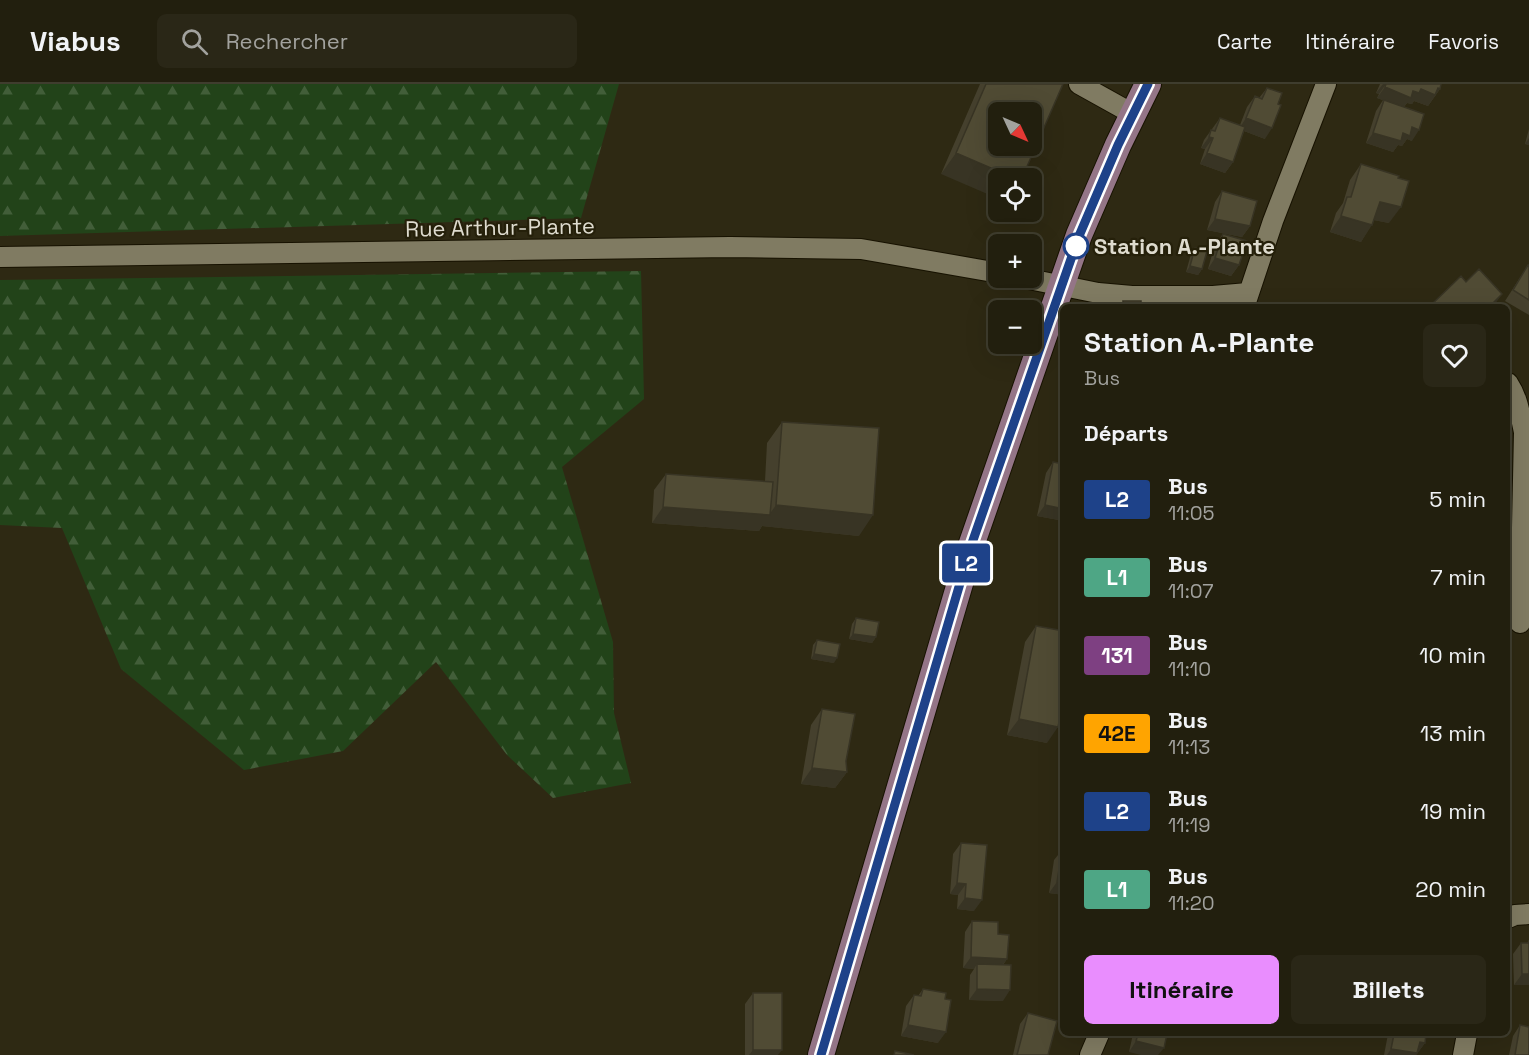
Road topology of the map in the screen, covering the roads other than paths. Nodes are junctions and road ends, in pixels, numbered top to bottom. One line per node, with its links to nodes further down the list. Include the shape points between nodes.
1 (1079, 84): 4 (street)
2 (1148, 84): 4 (main road)
3 (1326, 84): 9 (street)
4 (1133, 114): 8 (main road)
5 (0, 258): 6 (street, Rue Arthur-Plante, via 861,249)
6 (988, 271)
7 (1042, 281): 8 (street)
8 (1061, 284): 9 (street, via 1132,296); 16 (main road, via 971,546)
9 (1246, 300)
10 (1510, 387): 11 (street, via 1524,432)
11 (1519, 623)
12 (1529, 914): 13 (street)
13 (1510, 917)
14 (1098, 1036): 17 (street)
15 (1467, 1036): 18 (street)
16 (821, 1055)
17 (1090, 1055)
18 (1463, 1055)

